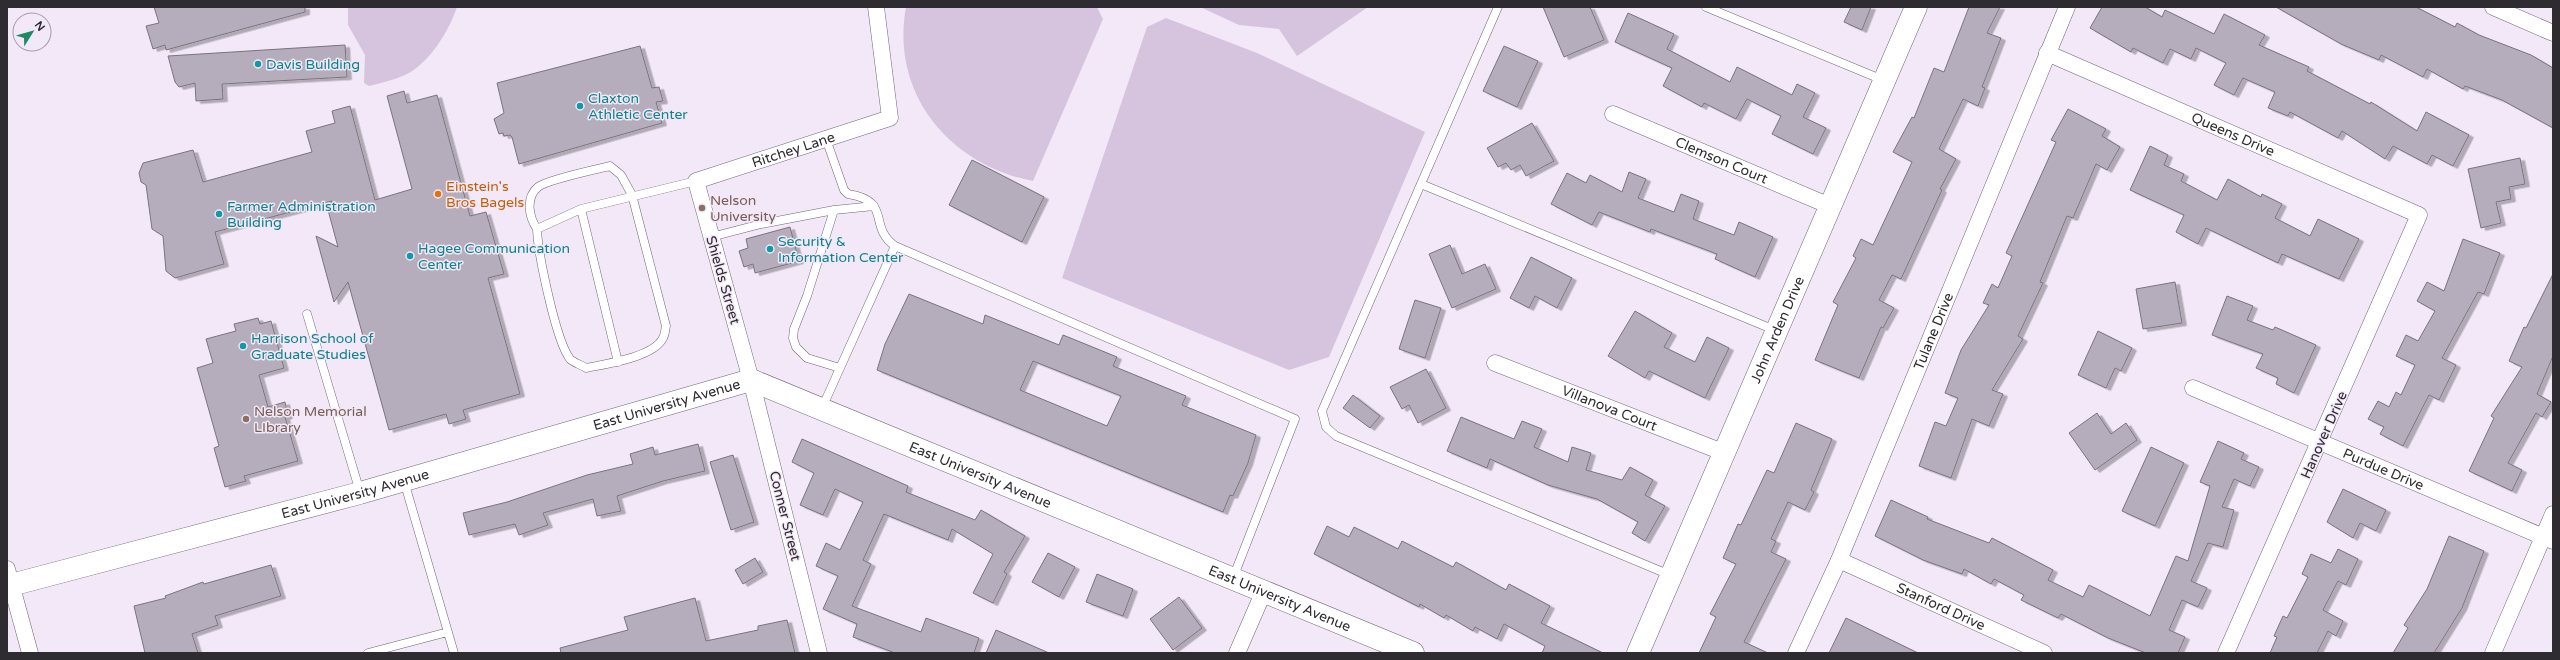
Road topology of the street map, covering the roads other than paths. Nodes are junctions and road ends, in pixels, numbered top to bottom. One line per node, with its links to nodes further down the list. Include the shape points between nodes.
1 (876, 7): 11 (street, Ritchey Lane, via 890,118)
2 (1498, 7): 13 (lane)
3 (1706, 7): 9 (lane)
4 (1916, 7): 9 (street, John Arden Drive)
5 (2067, 7): 8 (street, Tulane Drive)
6 (2493, 7): 7 (street)
7 (2553, 33)
8 (2047, 53): 19 (street, Queens Drive); 37 (street, Tulane Drive)
9 (1884, 81): 16 (street, John Arden Drive)
10 (1613, 114): 16 (street, Clemson Court)
11 (826, 139): 12 (street, Ritchey Lane); 15 (lane, via 844,190 848,194 866,198)
12 (696, 180): 14 (lane); 21 (street, Shields Street)
13 (1421, 184): 24 (lane); 38 (lane, via 1322,411 1326,427 1336,436)
14 (632, 195): 17 (lane); 20 (lane, via 621,175 610,166 539,186 531,196 530,207 530,220); 25 (lane, via 666,326 663,339 653,349)
15 (874, 206): 18 (lane); 22 (lane, via 882,233)
16 (1830, 206): 24 (street, John Arden Drive)
17 (581, 209): 20 (lane); 25 (lane)
18 (834, 210): 21 (lane); 27 (lane, via 793,338 796,347 807,358)
19 (2419, 215): 31 (street, Hanover Drive)
20 (537, 229): 25 (lane, via 538,253 561,341 571,360 586,368)
21 (711, 237): 28 (street, Shields Street)
22 (895, 246): 27 (lane); 39 (lane, via 1295,419)
23 (307, 314): 34 (lane)
24 (1778, 331): 32 (street, John Arden Drive)
25 (618, 362)
26 (1494, 363): 32 (street, Villanova Court)
27 (840, 368): 30 (lane)
28 (751, 380): 30 (street, East University Avenue); 33 (street, East University Avenue); 46 (street, Conner Street)
29 (2193, 388): 31 (street, Purdue Drive)
30 (822, 408): 39 (street, East University Avenue)
31 (2320, 443): 36 (street, Purdue Drive); 52 (street, Hanover Drive)
32 (1725, 453): 38 (street, John Arden Drive)
33 (404, 480): 34 (street, East University Avenue); 42 (lane)
34 (360, 493): 40 (street, East University Avenue)
35 (2553, 514): 36 (street)
36 (2548, 539): 53 (street)
37 (1839, 560): 50 (street, Tulane Drive); 51 (street, Stanford Drive)
38 (1671, 575): 49 (street, John Arden Drive)
39 (1233, 578): 41 (street, East University Avenue)
40 (8, 580): 43 (street)
41 (1264, 591): 47 (street); 48 (street, East University Avenue)
42 (448, 632): 44 (lane); 45 (lane)
43 (30, 653)
44 (368, 653)
45 (454, 653)
46 (819, 653)
47 (1237, 653)
48 (1413, 653)
49 (1638, 653)
50 (1796, 653)
51 (2044, 653)
52 (2226, 653)
53 (2493, 653)

